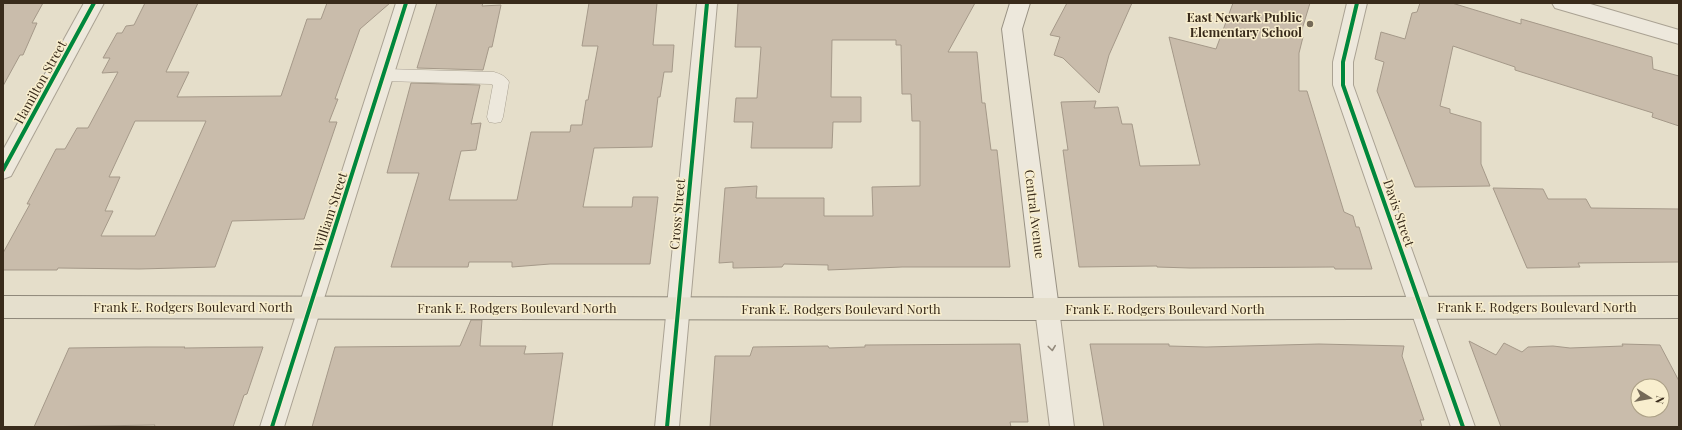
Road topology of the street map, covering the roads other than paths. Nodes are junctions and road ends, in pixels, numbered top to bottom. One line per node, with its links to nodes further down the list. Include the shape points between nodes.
1 (94, 3): 10 (street, Hamilton Street)
2 (406, 3): 8 (street, William Street)
3 (707, 3): 15 (street, Cross Street)
4 (1020, 3): 16 (street, Central Avenue, via 1012,29)
5 (1357, 3): 12 (street, Davis Street, via 1343,62 1343,85)
6 (1562, 3): 7 (street)
7 (1679, 37)
8 (384, 75): 9 (lane, via 494,78 501,82); 14 (street, William Street)
9 (495, 117)
10 (3, 170)
11 (3, 307): 14 (main road, Frank E. Rodgers Boulevard North)
12 (1421, 307): 13 (main road, Frank E. Rodgers Boulevard North); 16 (main road, Frank E. Rodgers Boulevard North); 20 (street, Davis Street)
13 (1679, 307)
14 (310, 308): 15 (main road, Frank E. Rodgers Boulevard North); 17 (street, William Street)
15 (678, 308): 16 (main road, Frank E. Rodgers Boulevard North); 18 (street, Cross Street)
16 (1047, 309): 19 (street, Central Avenue, one-way to 19)
17 (272, 427)
18 (667, 427)
19 (1062, 427)
20 (1464, 427)

